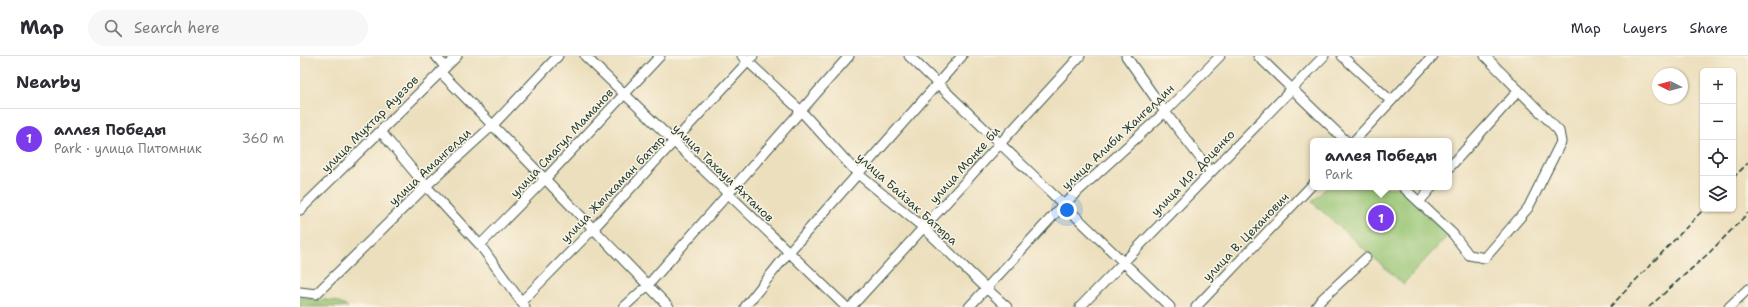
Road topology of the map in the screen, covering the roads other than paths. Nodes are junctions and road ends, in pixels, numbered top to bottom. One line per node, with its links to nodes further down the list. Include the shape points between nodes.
1 (436, 56): 18 (street)
2 (456, 56): 18 (street, улица Мухтар Ауезов)
3 (558, 56): 26 (street, улица Амангелди)
4 (585, 56): 22 (street, улица Тахауи Ахтанов)
5 (660, 56): 22 (street, улица Смагул Маманов)
6 (849, 56): 24 (street)
7 (909, 56): 19 (street)
8 (962, 56): 19 (street)
9 (1080, 56): 31 (street, улица Монке би)
10 (1126, 56): 25 (street)
11 (1220, 56): 25 (street, улица Алиби Жангелдин)
12 (1258, 56): 20 (street)
13 (1324, 56): 20 (street, улица И.Р. Доценко)
14 (1342, 56): 23 (street)
15 (1433, 56): 23 (street)
16 (1485, 56): 21 (street)
17 (748, 58): 24 (street, улица Байзак Батыра); 30 (street, улица Жылкаман батыр)
18 (443, 69): 26 (street); 27 (street, улица Мухтар Ауезов)
19 (938, 83): 31 (street); 34 (street)
20 (1292, 89): 28 (street); 33 (street, улица И.Р. Доценко)
21 (1519, 90): 32 (street); 41 (street, via 1559,131 1561,142 1528,208 1485,258 1469,255 1453,234)
22 (625, 94): 30 (street, улица Тахауи Ахтанов); 35 (street, улица Смагул Маманов)
23 (1391, 101): 29 (street)
24 (801, 111): 34 (street, улица Байзак Батыра); 40 (street)
25 (1165, 112): 33 (street); 42 (street, улица Алиби Жангелдин)
26 (493, 125): 35 (street); 36 (street, улица Амангелди)
27 (381, 132): 36 (street); 43 (street, улица Мухтар Ауезов)
28 (1343, 138)
29 (1357, 138)
30 (674, 143): 40 (street, улица Тахауи Ахтанов); 45 (street, улица Жылкаман батыр)
31 (1001, 144): 42 (street); 44 (street, улица Монке би)
32 (1452, 165)
33 (1211, 172): 49 (street, улица И.Р. Доценко)
34 (858, 174): 44 (street, улица Байзак Батыра); 47 (street)
35 (546, 178): 45 (street); 46 (street, улица Смагул Маманов)
36 (426, 186): 46 (street); 53 (street, улица Амангелди, via 316,294)
37 (1310, 187): 64 (street, улица В. Цеханович)
38 (1406, 190): 41 (street)
39 (1429, 190): 41 (street)
40 (728, 194): 47 (street, улица Тахауи Ахтанов); 50 (street)
41 (1419, 202)
42 (1064, 204): 49 (street); 51 (street, улица Алиби Жангелдин)
43 (300, 210)
44 (924, 228): 51 (street, улица Байзак Батыра); 59 (street, улица Монке би)
45 (593, 229): 50 (street); 54 (street, улица Жылкаман батыр)
46 (480, 245): 54 (street)
47 (788, 253): 57 (street); 58 (street, улица Тахауи Ахтанов)
48 (1366, 258): 65 (street)
49 (1124, 262): 62 (street, улица И.Р. Доценко); 63 (street)
50 (648, 285): 55 (street); 56 (street)
51 (986, 288): 60 (street, улица Алиби Жангелдин); 61 (street, улица Байзак Батыра)
52 (1748, 289): 66 (street)
53 (300, 292)
54 (523, 304)
55 (624, 307)
56 (669, 307)
57 (745, 307)
58 (846, 307)
59 (851, 307)
60 (968, 307)
61 (1007, 307)
62 (1080, 307)
63 (1170, 307)
64 (1196, 307)
65 (1316, 307)
66 (1730, 307)

